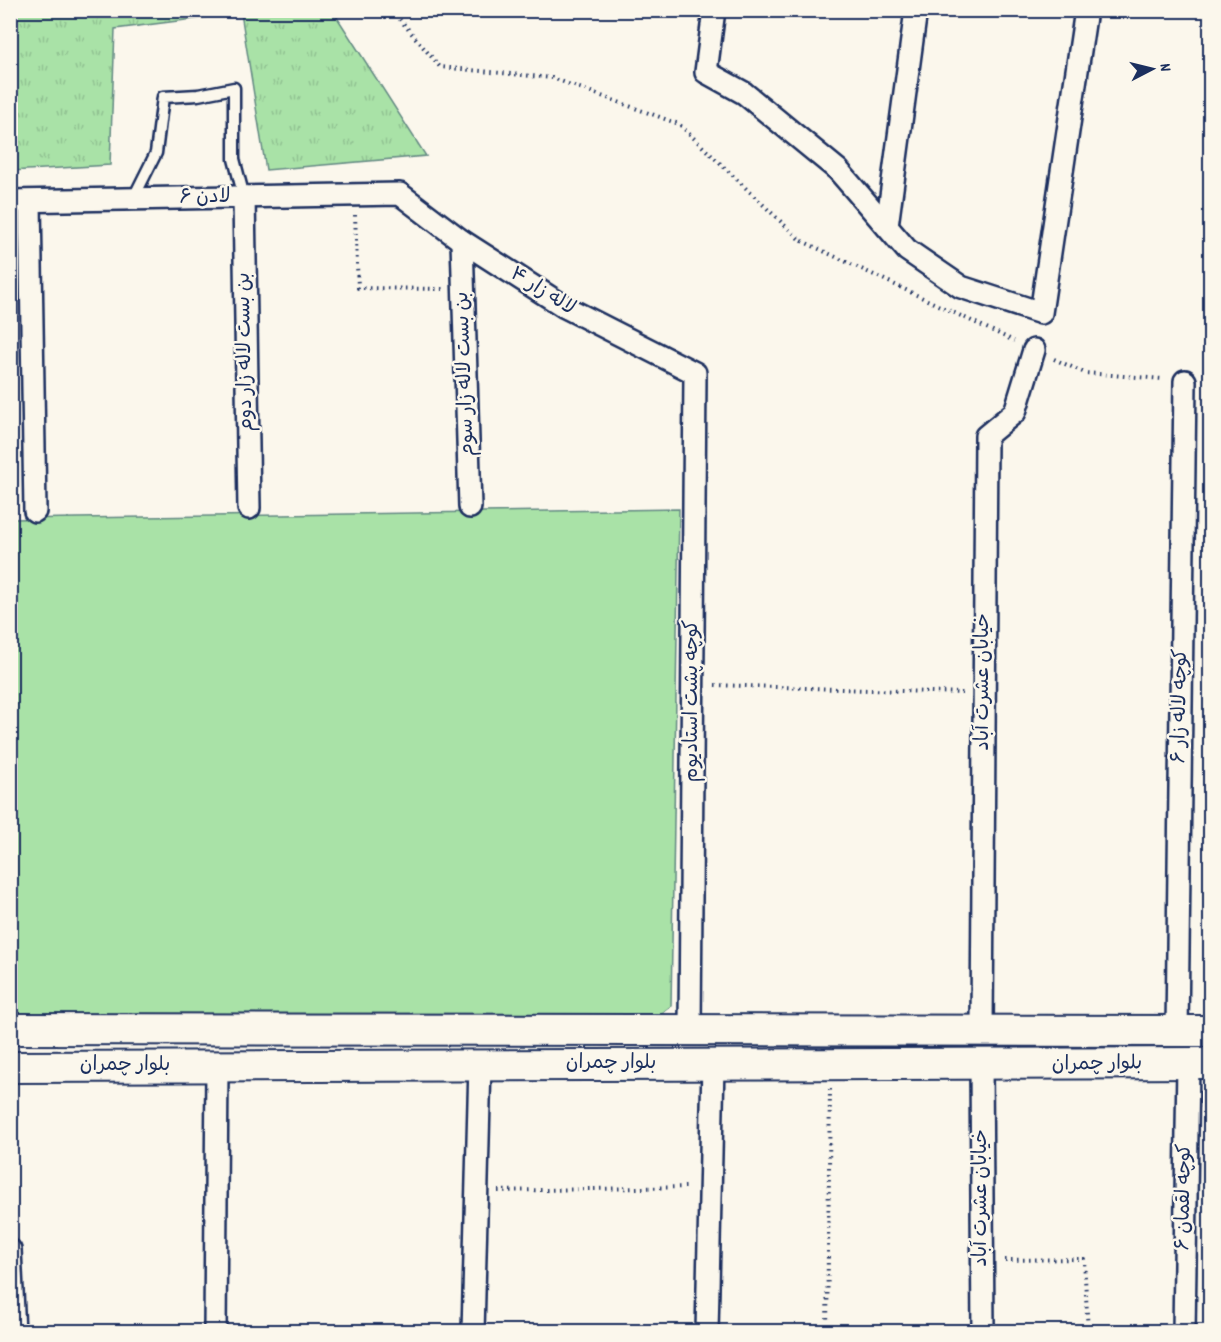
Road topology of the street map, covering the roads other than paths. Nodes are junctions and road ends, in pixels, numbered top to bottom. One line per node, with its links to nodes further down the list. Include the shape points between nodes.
1 (714, 10): 8 (street, via 706,72 744,93 838,170)
2 (916, 10): 8 (street)
3 (1086, 10): 8 (street, via 1041,313 961,286 907,250)
4 (400, 194): 5 (street, لادن ۶); 9 (street, لاله زار ۴)
5 (244, 197): 6 (street, لادن ۶); 6 (lane, via 234,159 234,88 163,97 156,153); 14 (street, بن بست لاله زار دوم)
6 (134, 199): 7 (street, لادن ۶)
7 (20, 202): 15 (street)
8 (887, 226)
9 (462, 241): 11 (street, لاله زار ۴, via 565,307); 13 (street, بن بست لاله زار سوم)
10 (1034, 350): 19 (street, خیابان عشرت آباد, via 1015,412 986,436)
11 (695, 373): 18 (street, کوچه پشت استادیوم)
12 (1185, 381): 20 (street, کوچه لاله زار ۶)
13 (470, 507)
14 (249, 508)
15 (35, 511)
16 (578, 1028): 17 (main road, بلوار چمران); 18 (main road, بلوار چمران); 25 (main road)
17 (10, 1029)
18 (690, 1029): 19 (main road, بلوار چمران)
19 (982, 1030): 20 (main road, بلوار چمران); 26 (main road)
20 (1177, 1031): 21 (main road, بلوار چمران)
21 (1210, 1031)
22 (1199, 1063): 26 (main road, بلوار چمران); 35 (street, کوچه لقمان ۶)
23 (480, 1064): 25 (main road, بلوار چمران); 27 (main road, بلوار چمران); 32 (street)
24 (713, 1064): 25 (main road, بلوار چمران); 26 (main road, بلوار چمران); 33 (street)
25 (578, 1065)
26 (981, 1065): 34 (street, خیابان عشرت آباد)
27 (217, 1066): 28 (main road, بلوار چمران); 31 (street)
28 (10, 1067)
29 (10, 1250): 30 (street)
30 (14, 1332)
31 (215, 1332)
32 (473, 1332)
33 (707, 1332)
34 (982, 1332)
35 (1184, 1332)

